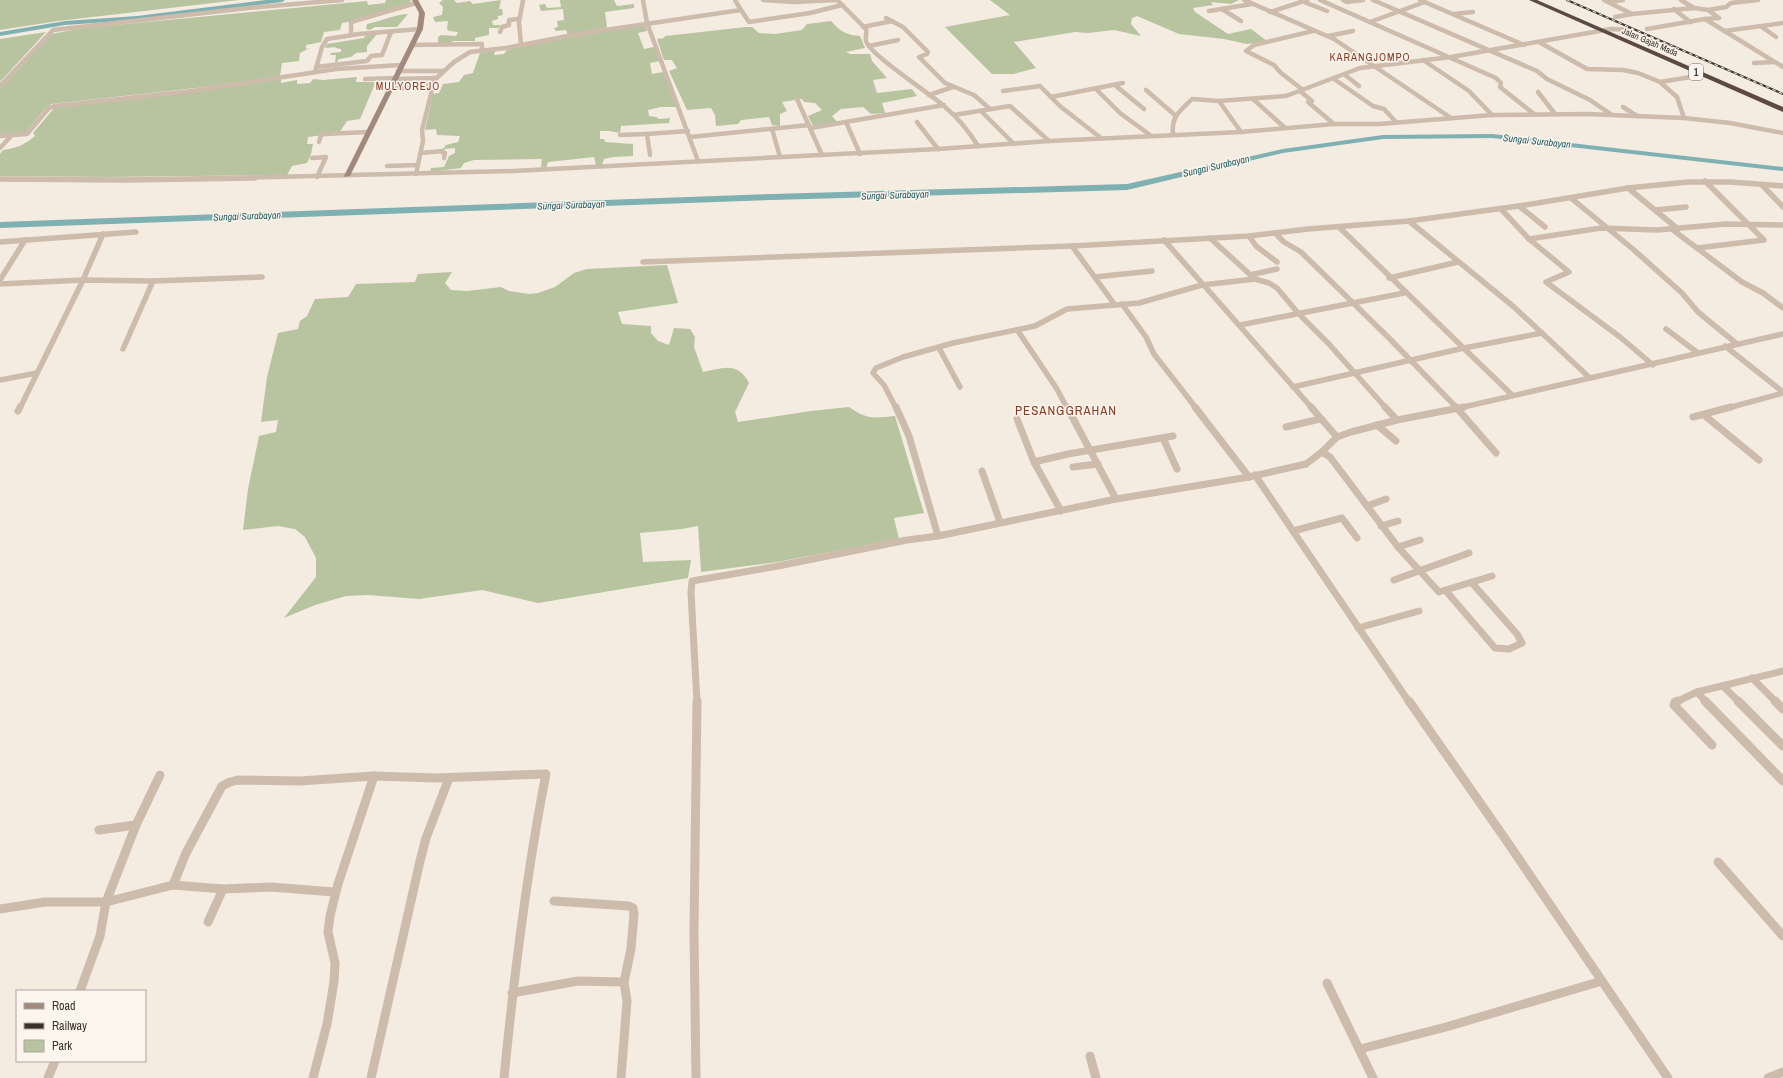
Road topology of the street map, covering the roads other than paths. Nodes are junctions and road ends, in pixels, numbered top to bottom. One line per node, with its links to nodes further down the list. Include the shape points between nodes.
1 (342, 0): 88 (street, via 53,30)
2 (523, 0): 40 (street)
3 (642, 0): 46 (street)
4 (735, 0): 29 (street)
5 (763, 0): 6 (street)
6 (837, 0): 25 (street)
7 (1244, 0): 24 (street)
8 (1320, 0): 44 (street)
9 (1343, 0): 10 (street)
10 (1363, 0)
11 (1373, 0): 34 (street)
12 (1420, 0): 22 (street)
13 (1532, 0): 58 (highway, Jalan Gajah Mada / 1)
14 (1538, 0): 58 (highway, Jalan Gajah Mada / 1)
15 (1604, 0): 23 (street)
16 (1623, 0): 23 (street)
17 (1680, 0): 26 (street)
18 (1758, 0): 21 (street)
19 (416, 1): 50 (street, via 422,13); 59 (street, via 351,22)
20 (1305, 1): 32 (street); 33 (street)
21 (1746, 1): 30 (street)
22 (1425, 2): 34 (street); 36 (street)
23 (1609, 2): 37 (street)
24 (1252, 4): 27 (street); 33 (street)
25 (842, 5): 29 (street, via 810,13 749,22); 49 (street)
26 (1694, 8): 28 (street); 30 (street)
27 (1222, 9): 31 (street); 43 (street)
28 (1674, 9): 37 (street); 45 (street)
29 (741, 10): 46 (street)
30 (1708, 10): 41 (street, via 1719,18)
31 (1209, 11)
32 (1326, 11)
33 (1270, 12): 53 (street)
34 (1400, 12): 44 (street); 69 (street)
35 (1473, 12): 36 (street)
36 (1452, 14): 66 (street)
37 (1632, 14): 38 (street)
38 (1615, 17)
39 (886, 18): 42 (street)
40 (519, 19): 57 (street, via 509,20 509,25 502,27); 65 (street)
41 (1707, 20): 45 (street); 55 (street)
42 (893, 21): 49 (street); 92 (street, via 903,27 928,52 919,57 945,83)
43 (1240, 21)
44 (1370, 22): 70 (street)
45 (1690, 22): 51 (street)
46 (648, 23): 65 (street); 127 (street)
47 (1783, 23): 48 (street)
48 (1762, 26): 55 (street); 61 (street)
49 (864, 27): 67 (street)
50 (420, 29): 56 (street); 64 (street)
51 (1647, 29)
52 (1631, 30): 58 (street)
53 (1313, 31): 60 (street); 96 (street, via 1254,45 1246,51 1274,65)
54 (1353, 31): 60 (street)
55 (1724, 31): 72 (street)
56 (391, 32): 59 (street); 74 (street, via 382,55 371,56 367,61)
57 (500, 32)
58 (1607, 32): 63 (street); 81 (highway, Jalan Gajah Mada / 1); 105 (highway, Jalan Gajah Mada / 1)
59 (351, 35): 74 (street, via 325,40)
60 (1328, 36): 75 (street)
61 (1776, 36)
62 (898, 40): 67 (street)
63 (1541, 43): 66 (street); 86 (street, via 1587,69 1623,70)
64 (412, 45): 68 (street, via 482,44); 77 (street)
65 (521, 45): 68 (street)
66 (1524, 45): 69 (street)
67 (870, 46): 99 (street)
68 (482, 50): 78 (street, via 465,54)
69 (1491, 52): 70 (street); 115 (street, via 1537,71)
70 (1453, 58): 71 (street); 111 (street, via 1496,78 1501,82 1500,87)
71 (1424, 60): 75 (street); 114 (street, via 1469,91)
72 (1774, 62): 73 (street); 76 (street)
73 (1754, 63)
74 (316, 67): 79 (street)
75 (1376, 67): 80 (street, via 1360,68); 118 (street)
76 (1783, 67)
77 (399, 68): 78 (street); 79 (street); 84 (street)
78 (444, 71): 82 (street)
79 (315, 72): 136 (street, via 192,91 55,106 49,108 27,134)
80 (1345, 75): 85 (street); 91 (street)
81 (1703, 75): 86 (street); 109 (highway, Jalan Gajah Mada / 1)
82 (435, 78): 84 (street); 89 (street, via 429,84)
83 (365, 79): 84 (street)
84 (394, 79): 93 (street)
85 (1334, 79): 96 (street); 122 (street, via 1373,106 1383,109)
86 (1660, 82): 119 (street, via 1677,97)
87 (1124, 83): 90 (street)
88 (0, 86)
89 (431, 86): 93 (street); 145 (street, via 422,130)
90 (1116, 86): 94 (street); 108 (street)
91 (1359, 86)
92 (953, 87): 99 (street); 107 (street, via 974,95)
93 (389, 89): 128 (street)
94 (1096, 90): 100 (street); 134 (street, via 1120,113)
95 (1146, 90): 116 (street)
96 (1301, 90): 102 (street, via 1286,96); 123 (street, via 1312,101 1308,103)
97 (1003, 91): 100 (street, via 1039,86)
98 (1538, 92): 112 (street)
99 (929, 95): 104 (street)
100 (1051, 97): 138 (street)
101 (797, 99): 124 (street)
102 (1253, 99): 103 (street); 125 (street)
103 (1219, 102): 116 (street, via 1192,99); 129 (street)
104 (944, 105): 113 (street); 120 (street)
105 (1783, 106)
106 (1623, 107): 117 (street)
107 (990, 109): 110 (street); 139 (street, via 1010,106)
108 (1144, 109)
109 (1783, 110)
110 (981, 111): 113 (street); 141 (street)
111 (1534, 114): 112 (street); 114 (street)
112 (1555, 114): 115 (street)
113 (954, 115): 142 (street)
114 (1492, 115): 118 (street)
115 (1612, 115): 117 (street)
116 (1176, 116): 132 (street, via 1172,123)
117 (1639, 117): 119 (street)
118 (1452, 118): 122 (street)
119 (1684, 118): 130 (street)
120 (846, 122): 124 (street); 146 (street)
121 (916, 122): 144 (street)
122 (1396, 122): 123 (street)
123 (1334, 124): 125 (street)
124 (810, 126): 126 (street); 147 (street)
125 (1284, 127): 129 (street)
126 (772, 129): 137 (street); 149 (street)
127 (688, 131): 131 (street); 137 (street)
128 (368, 132): 140 (street, via 324,134 321,135); 156 (street)
129 (1241, 132): 132 (street)
130 (1783, 133)
131 (647, 134): 133 (street); 148 (street)
132 (1174, 134): 134 (street)
133 (620, 135)
134 (1150, 135): 138 (street)
135 (0, 136): 136 (street)
136 (11, 136): 143 (street)
137 (690, 137): 152 (street)
138 (1102, 138): 139 (street)
139 (1048, 140): 141 (street)
140 (319, 142)
141 (1014, 143): 142 (street)
142 (978, 145): 144 (street)
143 (0, 148)
144 (938, 148): 146 (street)
145 (421, 152): 151 (street, via 443,151 446,153); 153 (street)
146 (860, 153): 147 (street)
147 (822, 154): 149 (street)
148 (650, 155)
149 (780, 157): 152 (street)
150 (312, 158): 157 (street, via 326,157)
151 (444, 158)
152 (698, 160): 155 (street)
153 (418, 165): 154 (street); 155 (street)
154 (387, 166)
155 (416, 174): 156 (street)
156 (347, 176): 157 (street)
157 (317, 177): 158 (street)
158 (0, 179)
159 (1705, 181): 160 (street); 162 (street); 170 (street)
160 (1762, 185): 161 (street); 166 (street)
161 (1783, 186)
162 (1628, 188): 163 (street); 168 (street)
163 (1571, 198): 164 (street); 174 (street)
164 (1519, 206): 167 (street); 173 (street)
165 (1686, 207): 168 (street)
166 (1783, 207)
167 (1501, 209): 169 (street); 181 (street)
168 (1655, 210): 175 (street)
169 (1409, 221): 172 (street); 189 (street)
170 (1748, 224): 171 (street); 175 (street); 186 (street, via 1764,242)
171 (1783, 225)
172 (1339, 227): 177 (street); 195 (street)
173 (1545, 228)
174 (1610, 229): 175 (street); 181 (street, via 1581,230); 213 (street, via 1676,288 1698,312)
175 (1675, 229): 186 (street)
176 (136, 232): 178 (street)
177 (1275, 233): 179 (street); 204 (street, via 1301,252)
178 (103, 234): 182 (street); 198 (street)
179 (1249, 236): 180 (street); 188 (street, via 1256,246)
180 (1210, 238): 183 (street); 192 (street)
181 (1529, 239): 220 (street, via 1569,272 1546,282)
182 (25, 240): 184 (street); 197 (street)
183 (1164, 240): 185 (street); 201 (street)
184 (0, 242)
185 (1072, 246): 187 (street); 194 (street)
186 (1697, 248): 206 (street, via 1742,282)
187 (643, 262)
188 (1276, 262)
189 (1458, 262): 195 (street); 211 (street)
190 (1152, 270): 194 (street)
191 (1277, 270): 192 (street)
192 (1250, 275): 196 (street)
193 (262, 277): 199 (street)
194 (1095, 278): 205 (street)
195 (1389, 278): 202 (street)
196 (1255, 279): 201 (street); 207 (street, via 1277,288)
197 (0, 280)
198 (83, 280): 199 (street); 200 (street); 221 (street)
199 (153, 281): 216 (street)
200 (0, 284)
201 (1202, 285): 203 (street, via 1139,303); 208 (street)
202 (1404, 293): 204 (street); 215 (street)
203 (1122, 304): 205 (street); 251 (street, via 1140,328 1154,354)
204 (1353, 304): 207 (street); 219 (street)
205 (1115, 305): 210 (street, via 1067,309 1035,326)
206 (1783, 308)
207 (1299, 314): 208 (street); 222 (street)
208 (1240, 325): 226 (street)
209 (1666, 329): 218 (street)
210 (1018, 331): 214 (street); 242 (street, via 1053,383)
211 (1542, 333): 215 (street); 223 (street)
212 (1783, 334): 213 (street)
213 (1737, 344): 217 (street)
214 (939, 348): 225 (street); 260 (street, via 903,357 873,371 896,407 909,436)
215 (1464, 348): 219 (street); 228 (street)
216 (123, 349)
217 (1728, 349): 218 (street); 227 (street)
218 (1698, 353): 220 (street)
219 (1409, 361): 222 (street); 229 (street)
220 (1653, 364): 223 (street)
221 (37, 373): 224 (street); 230 (street)
222 (1354, 373): 226 (street); 235 (street)
223 (1590, 378): 228 (street)
224 (0, 380)
225 (960, 387)
226 (1293, 387): 234 (street)
227 (1783, 392): 231 (street)
228 (1512, 395): 229 (street)
229 (1456, 408): 235 (street); 243 (street)
230 (18, 411)
231 (1704, 415): 232 (street); 245 (street)
232 (1693, 416)
233 (1017, 419): 246 (street)
234 (1320, 419): 237 (street); 239 (street)
235 (1397, 420): 236 (street)
236 (1377, 425): 239 (street); 241 (street)
237 (1286, 427)
238 (1174, 436): 240 (street)
239 (1337, 437): 244 (street)
240 (1163, 438): 242 (street); 249 (street)
241 (1396, 441)
242 (1091, 451): 246 (street); 247 (street)
243 (1496, 453)
244 (1326, 455): 251 (street, via 1306,464); 254 (street)
245 (1759, 460)
246 (1034, 462): 255 (street)
247 (1098, 464): 248 (street); 252 (street)
248 (1073, 467)
249 (1177, 468)
250 (982, 471): 257 (street)
251 (1256, 478): 252 (street); 259 (street)
252 (1116, 499): 255 (street)
253 (1386, 499): 254 (street)
254 (1366, 506): 258 (street)
255 (1061, 511): 257 (street)
256 (1398, 521): 258 (street)
257 (1000, 522): 260 (street)
258 (1381, 526): 263 (street)
259 (1293, 531): 261 (street, via 1342,518); 271 (street)
260 (938, 536): 308 (street, via 692,581 698,718 694,932)
261 (1357, 538)
262 (1420, 540): 263 (street)
263 (1398, 547): 265 (street)
264 (1469, 553): 265 (street)
265 (1418, 571): 267 (street); 269 (street, via 1439,592)
266 (1492, 576): 268 (street)
267 (1394, 580)
268 (1472, 583): 269 (street); 269 (street, via 1517,634 1522,643 1519,646 1502,651 1495,648)
269 (1446, 591)
270 (1418, 611): 271 (street)
271 (1358, 628): 294 (street)
272 (1782, 672): 273 (street)
273 (1752, 678): 274 (street); 276 (street)
274 (1723, 686): 275 (street); 278 (street)
275 (1697, 692): 277 (street, via 1674,704); 282 (street)
276 (1783, 709)
277 (1712, 745)
278 (1783, 746)
279 (160, 775): 283 (street)
280 (374, 776): 281 (street); 286 (street, via 226,783 186,853); 288 (street)
281 (449, 778): 298 (street, via 546,774 530,856); 305 (street, via 420,861)
282 (1783, 781)
283 (136, 825): 284 (street); 290 (street)
284 (99, 830)
285 (1718, 862): 293 (street)
286 (173, 885): 287 (street); 290 (street)
287 (224, 889): 288 (street, via 271,887); 292 (street)
288 (334, 892): 304 (street, via 328,941 335,966 334,988 327,1028)
289 (554, 901): 295 (street, via 633,908 631,949)
290 (106, 902): 291 (street, via 45,902); 297 (street, via 100,936)
291 (0, 909)
292 (208, 922)
293 (1783, 936)
294 (1602, 980): 299 (street, via 1446,1027); 311 (street)
295 (624, 982): 298 (street, via 578,981); 307 (street, via 627,1001)
296 (1327, 983): 299 (street)
297 (80, 990)
298 (512, 993): 306 (street)
299 (1360, 1049): 310 (street)
300 (1090, 1056): 309 (street)
301 (55, 1062): 303 (street)
302 (1783, 1072): 312 (street)
303 (48, 1078)
304 (313, 1078)
305 (372, 1078)
306 (504, 1078)
307 (621, 1078)
308 (696, 1078)
309 (1096, 1078)
310 (1373, 1078)
311 (1668, 1078)
312 (1768, 1078)

